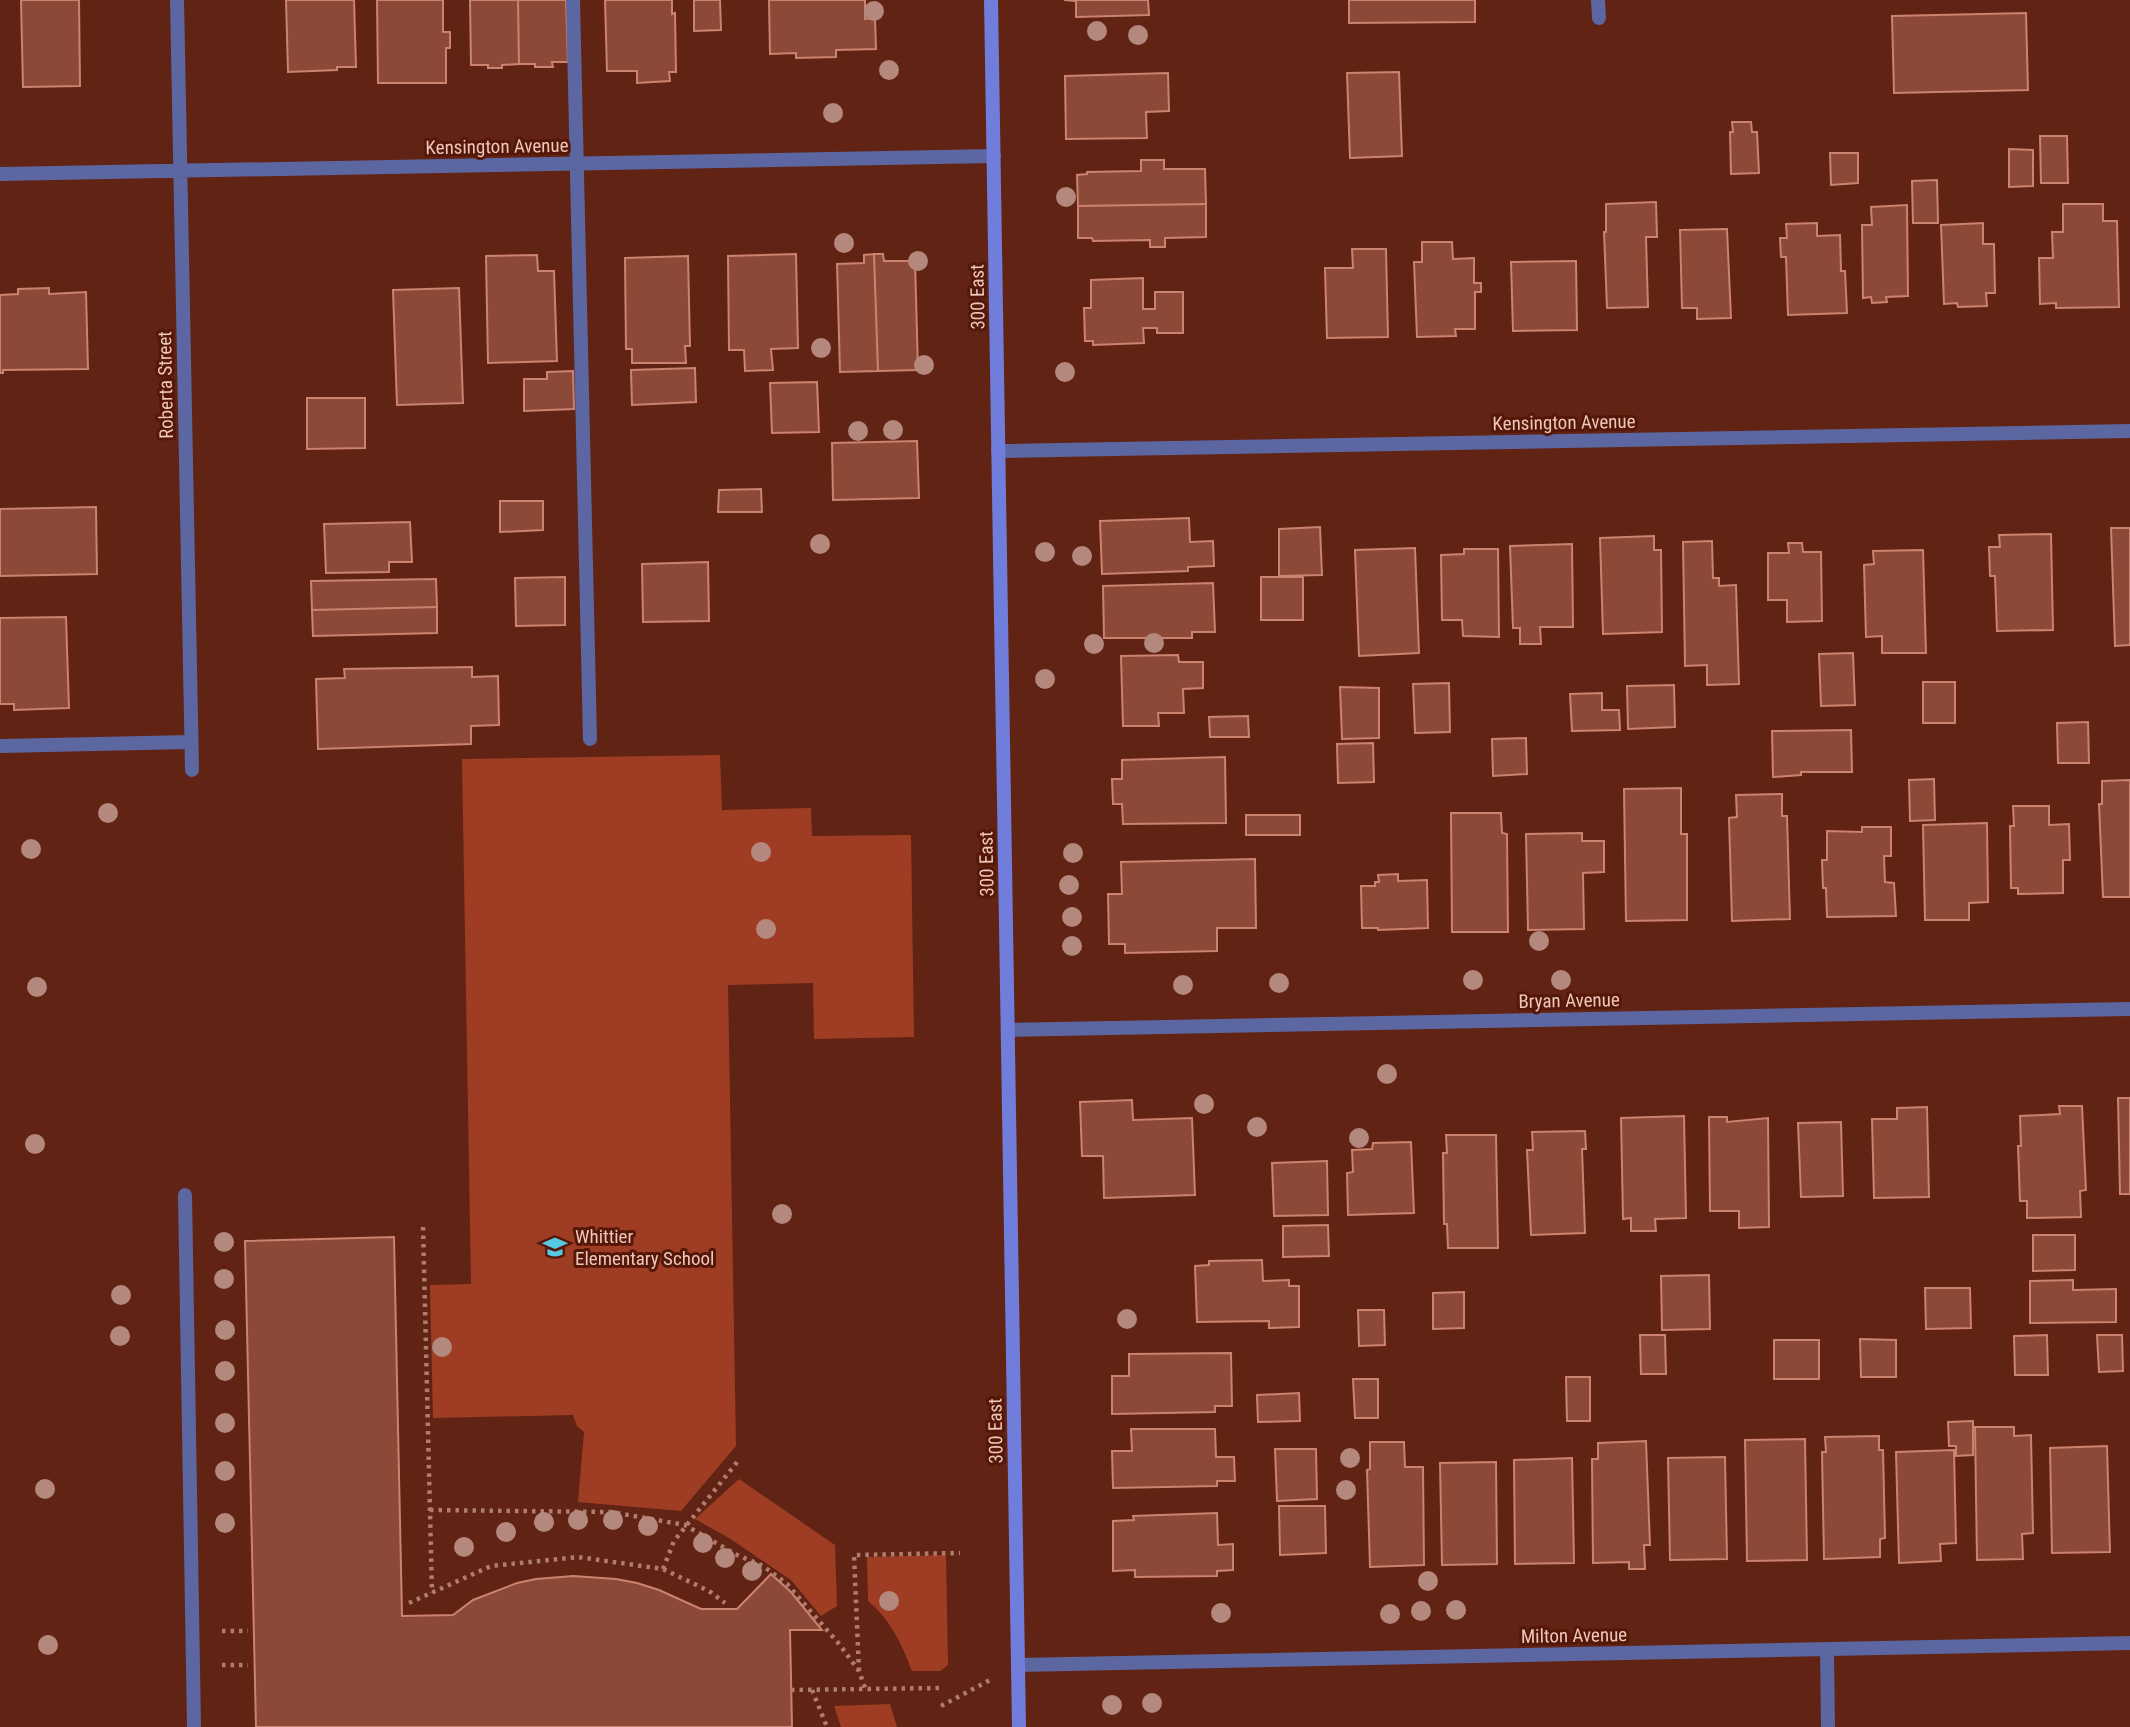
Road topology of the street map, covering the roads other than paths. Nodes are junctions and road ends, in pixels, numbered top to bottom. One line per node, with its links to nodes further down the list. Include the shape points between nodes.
1 (177, 0): 8 (street, Roberta Street)
2 (573, 0): 7 (street)
3 (991, 0): 6 (street, 300 East)
4 (1598, 0): 5 (street)
5 (1599, 18)
6 (994, 156): 7 (street, Kensington Avenue); 11 (street, 300 East)
7 (576, 164): 8 (street, Kensington Avenue); 12 (street)
8 (181, 171): 9 (street, Kensington Avenue); 13 (street, Roberta Street)
9 (0, 174)
10 (2130, 431): 11 (street, Kensington Avenue)
11 (998, 451): 17 (street, 300 East)
12 (590, 739)
13 (191, 743): 14 (street); 15 (street, Roberta Street)
14 (0, 746)
15 (192, 770)
16 (2130, 1009): 17 (street, Bryan Avenue)
17 (1008, 1030): 21 (street, 300 East)
18 (184, 1195): 22 (street)
19 (2130, 1643): 20 (street, Milton Avenue)
20 (1827, 1649): 21 (street, Milton Avenue); 24 (street)
21 (1018, 1665): 23 (street, 300 East)
22 (194, 1727)
23 (1019, 1727)
24 (1828, 1727)

